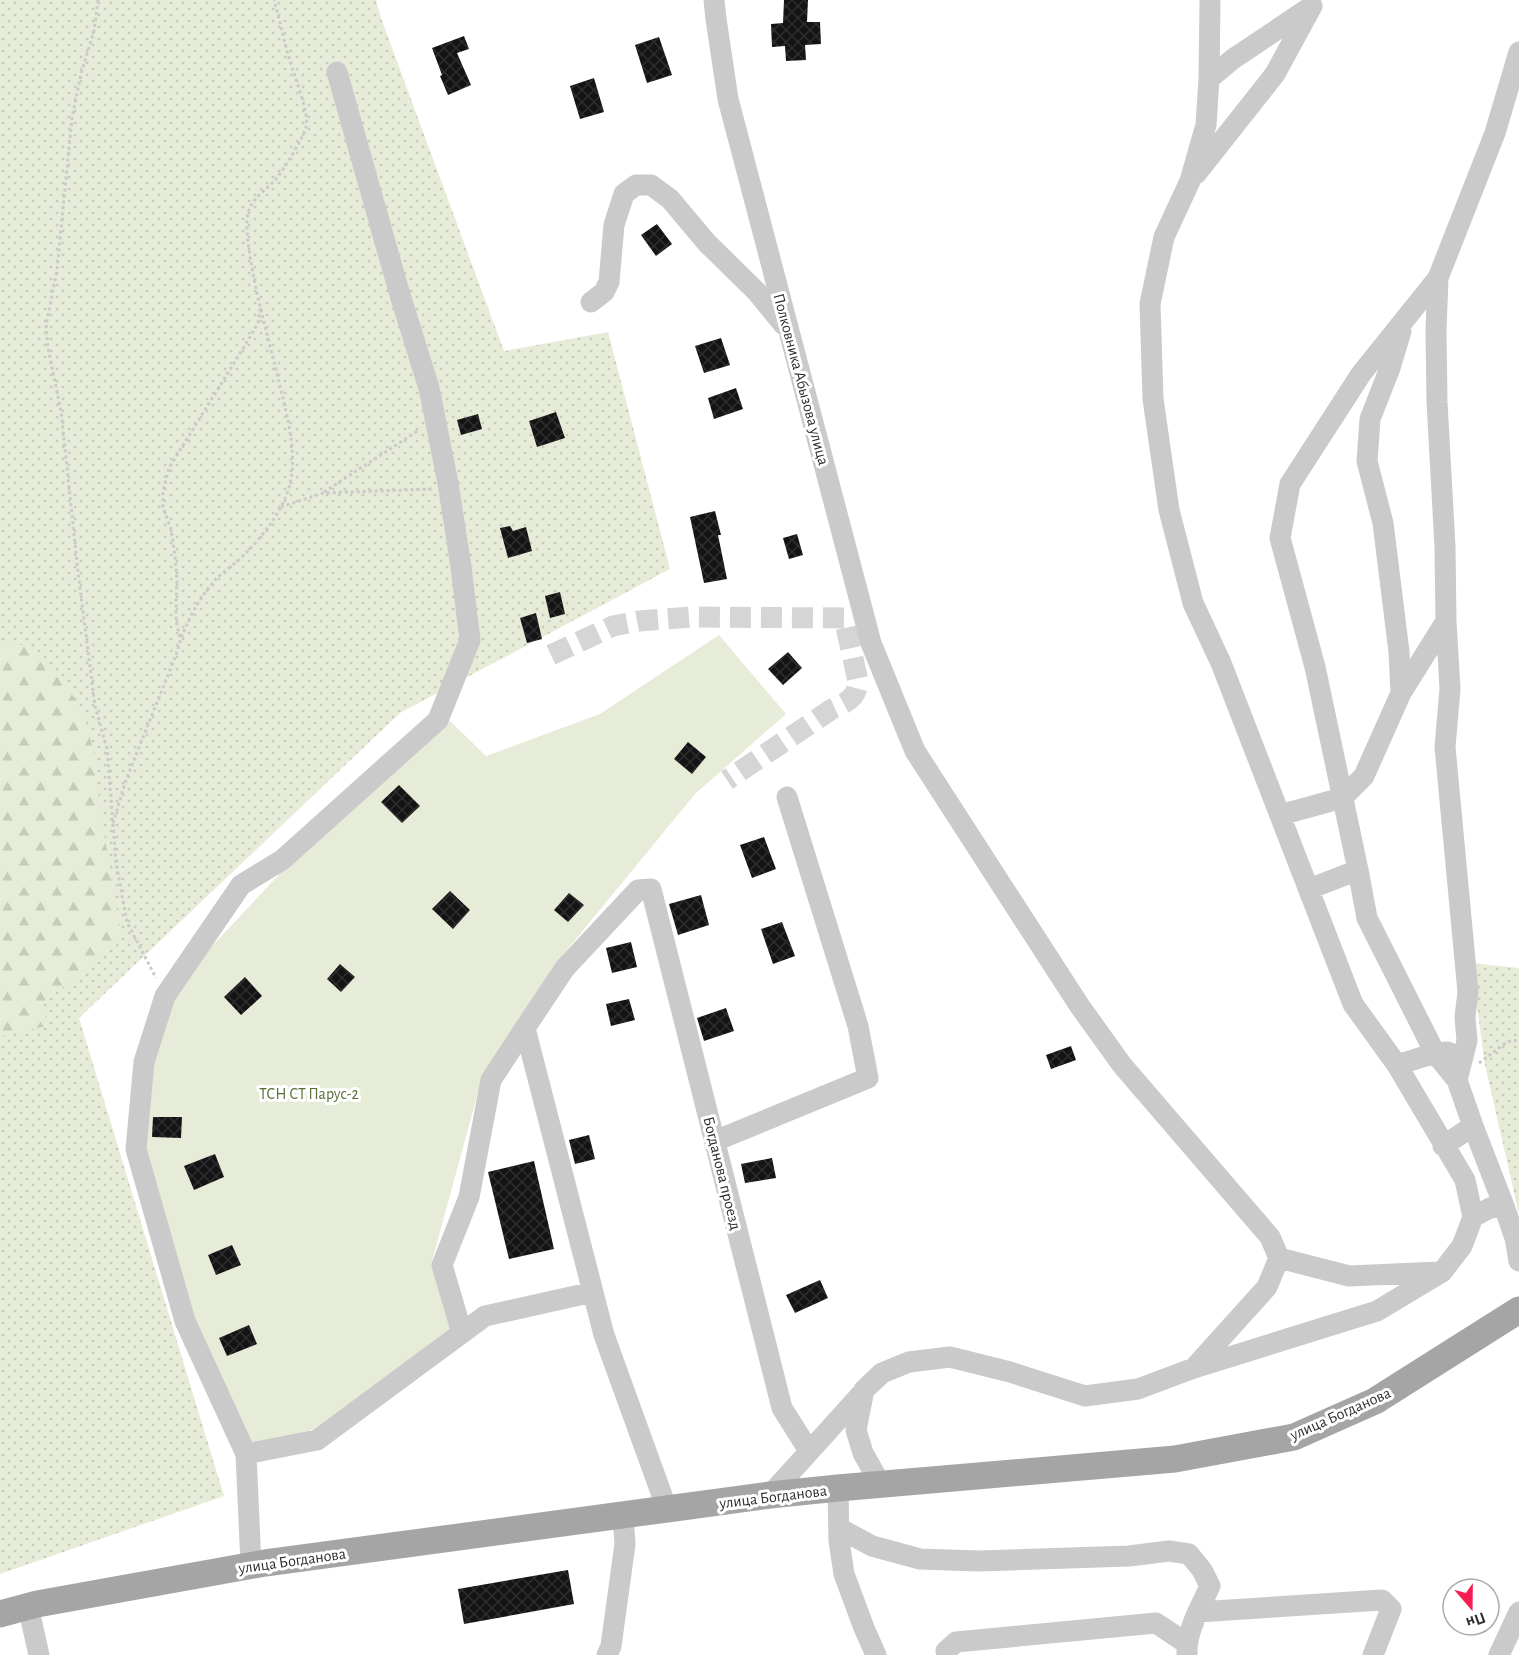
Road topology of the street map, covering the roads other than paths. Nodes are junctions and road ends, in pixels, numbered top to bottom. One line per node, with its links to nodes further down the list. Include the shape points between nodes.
1 (714, 0): 11 (street, Полковника Абызова улица, via 728,99)
2 (1210, 0): 6 (street)
3 (1315, 3): 6 (street); 7 (street, via 1275,74)
4 (1519, 52): 8 (street, via 1495,134)
5 (337, 72): 38 (street, via 429,388 449,489 470,640 438,720 282,860 241,885 165,996 144,1062 136,1149 185,1321)
6 (1209, 79): 7 (street, via 1206,125)
7 (1190, 181): 16 (street, via 1164,237 1150,304 1153,399 1169,510 1193,603 1221,663)
8 (1438, 278): 10 (street); 12 (street, via 1437,402)
9 (591, 302): 11 (street, via 609,282 614,225 624,194 636,184 651,185 670,199)
10 (1404, 320): 13 (street, via 1370,419 1367,461 1383,524 1400,652); 15 (street, via 1361,374 1290,484 1280,538 1315,667)
11 (789, 330): 29 (street, Полковника Абызова улица, via 871,643 915,751 1122,1065 1270,1237)
12 (1446, 621): 13 (street); 20 (street, via 1450,689 1445,747 1468,992)
13 (1401, 693): 15 (street, via 1364,776)
14 (787, 798): 25 (street, via 858,1026 868,1078)
15 (1342, 798): 16 (street); 17 (street)
16 (1280, 815): 18 (street)
17 (1358, 870): 18 (street); 21 (street, via 1367,918)
18 (1309, 889): 22 (street, via 1353,1004)
19 (525, 1028): 25 (street, Богданова проезд, via 565,968 638,890 651,889); 32 (street); 34 (street, via 491,1080 469,1197 442,1265)
20 (1467, 1041): 21 (street, via 1455,1051); 23 (street)
21 (1436, 1053): 22 (street); 23 (street)
22 (1397, 1065): 26 (street)
23 (1456, 1080): 24 (street)
24 (1473, 1126): 26 (street); 27 (street)
25 (715, 1141): 37 (street, Богданова проезд, via 782,1408)
26 (1443, 1146): 28 (street, via 1465,1180)
27 (1504, 1206): 28 (street); 30 (street)
28 (1473, 1217): 31 (street, via 1462,1246)
29 (1279, 1258): 31 (street, via 1349,1276); 35 (street, via 1267,1287)
30 (1519, 1261)
31 (1442, 1272): 35 (street, via 1377,1311)
32 (593, 1292): 34 (street, via 485,1316); 42 (street, via 604,1335)
33 (1519, 1310): 39 (main road, улица Богданова, via 1375,1401 1294,1437 1175,1459)
34 (462, 1333): 38 (street, via 317,1440)
35 (1194, 1368): 36 (street, via 1138,1389 1085,1396 950,1357 909,1362 882,1373)
36 (864, 1390): 37 (street); 39 (street, via 856,1430 863,1453)
37 (809, 1451): 41 (street)
38 (246, 1454): 45 (street)
39 (881, 1485): 40 (main road, улица Богданова)
40 (838, 1488): 41 (main road, улица Богданова); 44 (street)
41 (770, 1495): 42 (main road, улица Богданова)
42 (667, 1509): 43 (main road, улица Богданова)
43 (623, 1515): 45 (main road, улица Богданова); 53 (street, via 625,1544)
44 (839, 1528): 47 (street, via 872,1546 920,1559 978,1561 1169,1551 1189,1554 1210,1586); 54 (street, via 844,1574)
45 (250, 1565): 46 (main road, улица Богданова)
46 (28, 1606): 49 (main road, улица Богданова); 52 (street)
47 (1198, 1612): 50 (street); 51 (street, via 1382,1599 1391,1609)
48 (1519, 1612): 56 (street)
49 (0, 1614)
50 (1186, 1649): 55 (street, via 1156,1623 956,1642 946,1651)
51 (1367, 1654)
52 (39, 1655)
53 (608, 1655)
54 (876, 1655)
55 (947, 1655)
56 (1499, 1655)

